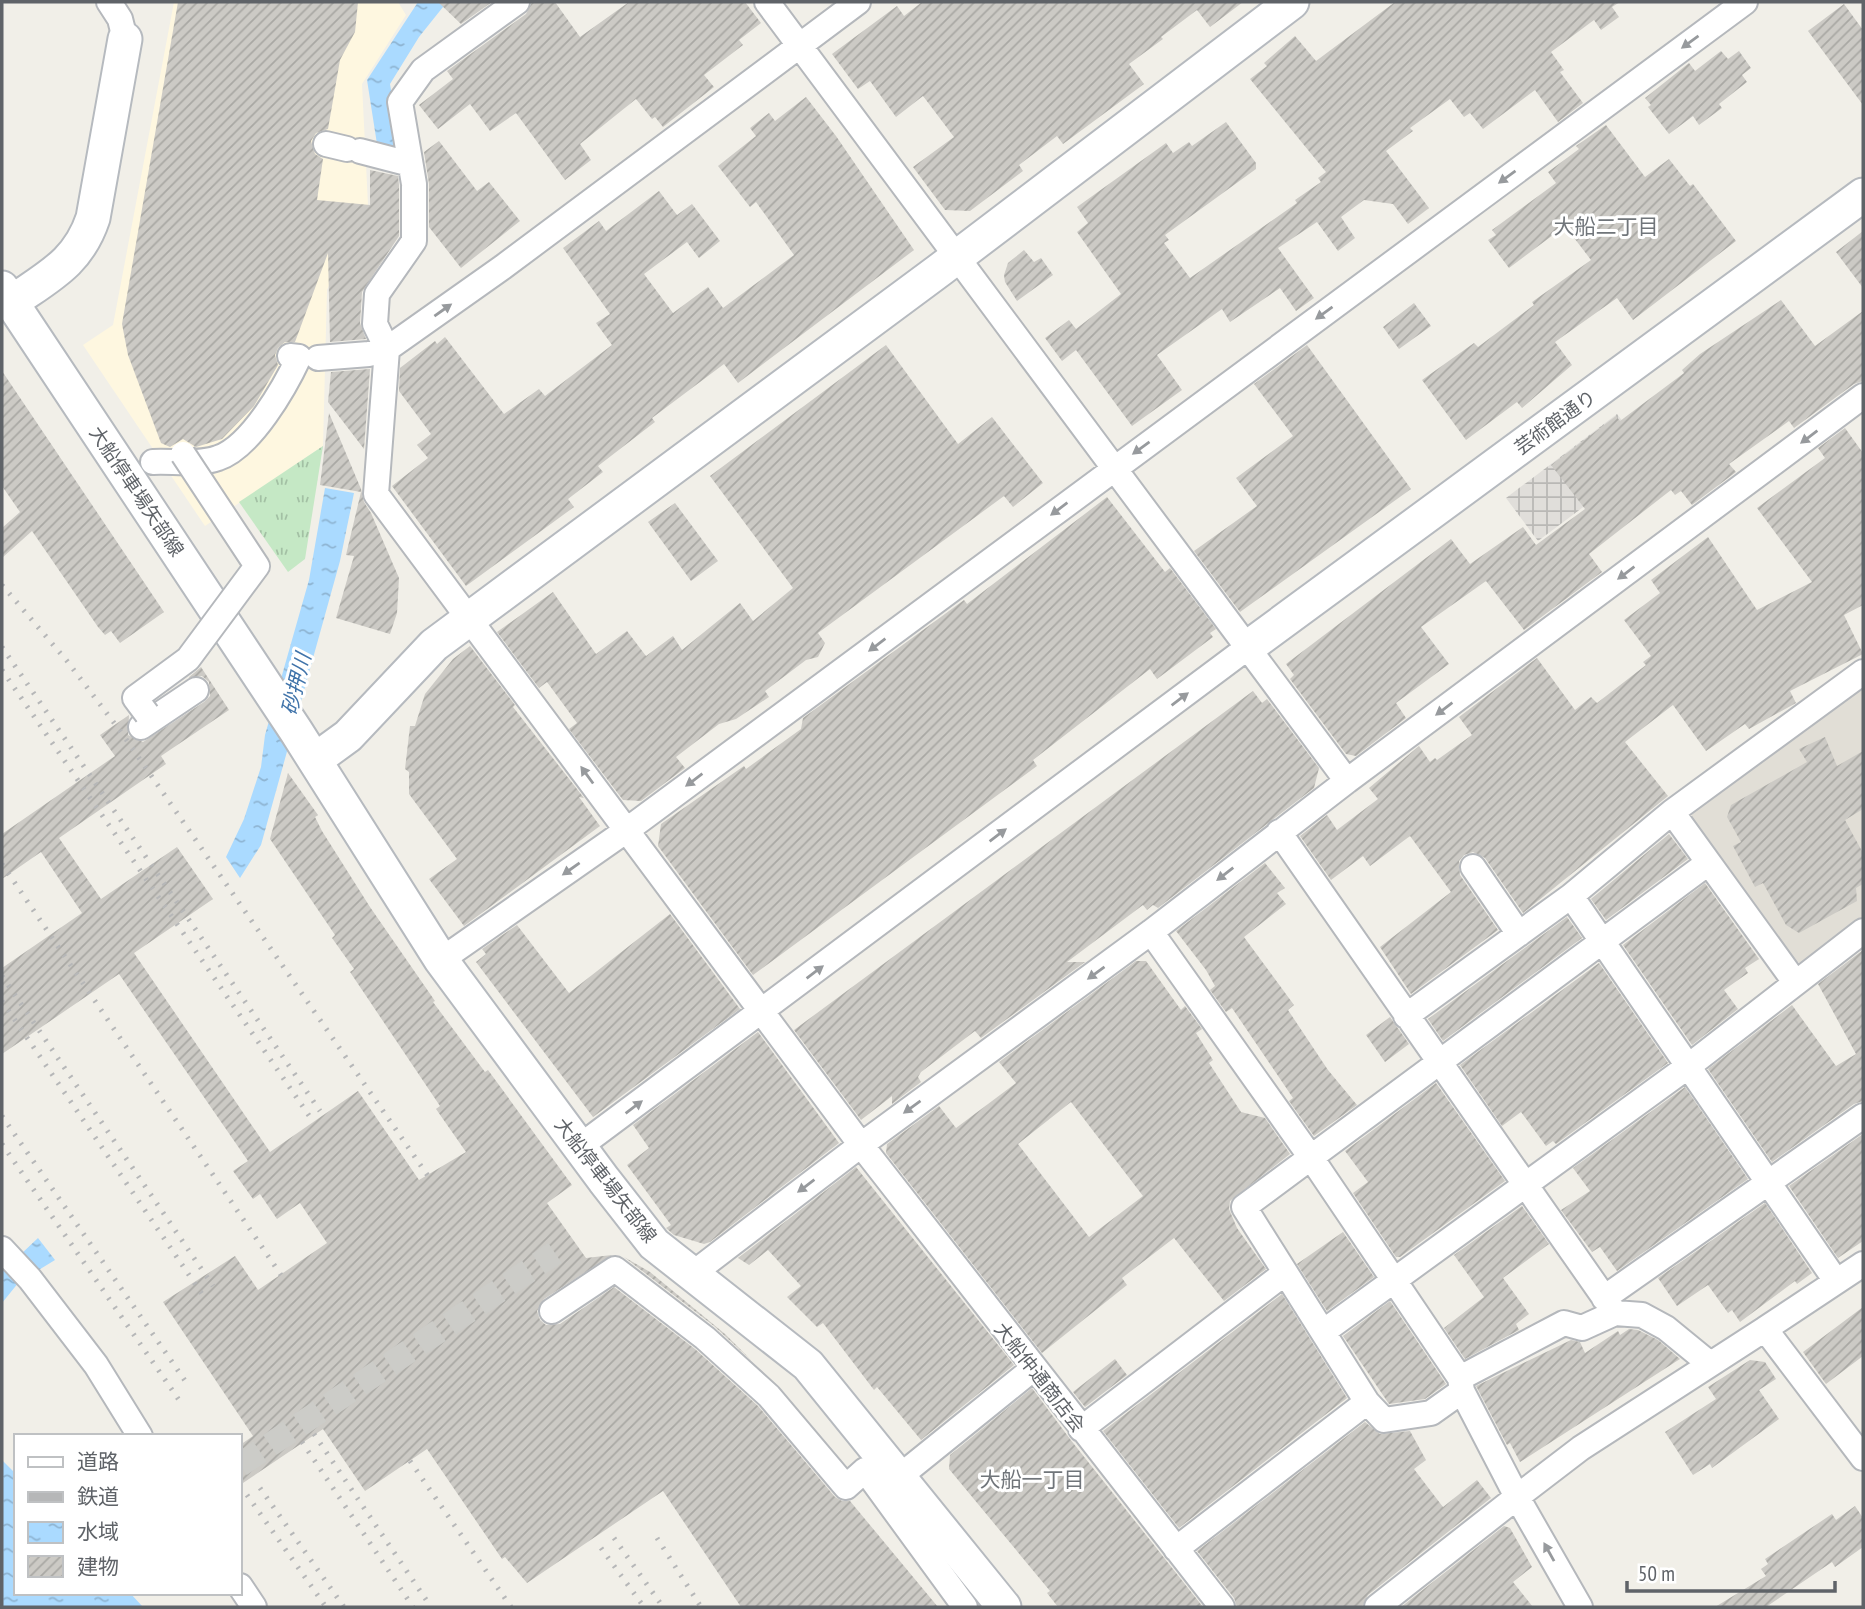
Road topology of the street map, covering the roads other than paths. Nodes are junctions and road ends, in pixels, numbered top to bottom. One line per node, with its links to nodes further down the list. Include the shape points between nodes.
1 (109, 2): 8 (street)
2 (134, 2): 8 (street)
3 (517, 2): 11 (street, via 423,70 408,87 400,102)
4 (767, 2): 9 (street)
5 (858, 2): 9 (street)
6 (1292, 2): 13 (street)
7 (1745, 2): 21 (street, one-way to 21)
8 (125, 39): 14 (street, via 87,236 64,266)
9 (800, 45): 13 (street); 15 (street, one-way to 9, via 503,267)
10 (350, 149): 11 (street)
11 (411, 164): 15 (street, via 414,241 377,294)
12 (1863, 195): 23 (street, 芸術館通り)
13 (956, 256): 21 (street); 22 (street)
14 (7, 295): 26 (street, 大船停車場矢部線)
15 (378, 352): 17 (street); 22 (street, 大船仲通商店会, via 376,494)
16 (290, 356): 20 (street, via 299,357 288,380 233,449 219,458)
17 (324, 358)
18 (1863, 396): 27 (street, one-way to 27)
19 (183, 454): 25 (street, bridge, via 231,511 257,566 188,659 140,711)
20 (153, 462)
21 (1114, 468): 23 (street); 29 (street, one-way to 29)
22 (470, 618): 26 (street, via 422,656 348,736); 29 (street, 大船仲通商店会, one-way to 22)
23 (1247, 648): 27 (street); 40 (street, one-way to 23)
24 (1863, 672): 28 (street)
25 (199, 693)
26 (315, 760): 38 (street, 大船停車場矢部線)
27 (1347, 782): 30 (street)
28 (1672, 812): 31 (street); 33 (street)
29 (627, 830): 38 (street, one-way to 38); 40 (street, 大船仲通商店会)
30 (1279, 832): 35 (street, one-way to 35); 41 (street)
31 (1708, 863): 37 (street); 39 (street)
32 (1473, 867): 36 (street)
33 (1572, 896): 36 (street); 37 (street)
34 (1863, 931): 39 (street)
35 (1151, 932): 45 (street, one-way to 45); 47 (street)
36 (1519, 934): 41 (street)
37 (1603, 942): 42 (street); 43 (street)
38 (441, 960): 46 (street, 大船停車場矢部線)
39 (1795, 982): 43 (street)
40 (761, 1013): 45 (street, 大船仲通商店会); 46 (street, one-way to 40)
41 (1406, 1016): 42 (street)
42 (1438, 1064): 47 (street); 49 (street)
43 (1690, 1065): 48 (street); 49 (street)
44 (1863, 1116): 48 (street)
45 (860, 1145): 53 (street, one-way to 53); 61 (street, 大船仲通商店会)
46 (579, 1147): 53 (street, 大船停車場矢部線, via 654,1244)
47 (1311, 1159): 52 (street, via 1244,1207); 55 (street)
48 (1769, 1182): 54 (street); 56 (street)
49 (1527, 1185): 55 (street); 56 (street)
50 (6, 1252): 65 (street, via 96,1365)
51 (1863, 1264): 54 (street)
52 (1284, 1273): 59 (street); 64 (street)
53 (691, 1275): 67 (street, 大船停車場矢部線, via 808,1365)
54 (1836, 1281): 58 (street)
55 (1395, 1282): 59 (street); 62 (street)
56 (1609, 1306): 60 (street, via 1642,1315); 62 (street, via 1582,1328 1564,1323)
57 (552, 1311): 72 (street, via 615,1269 659,1300 769,1396 846,1487 865,1470)
58 (1765, 1329): 60 (street); 66 (street)
59 (1322, 1332): 63 (street)
60 (1710, 1364): 68 (street, via 1581,1448)
61 (1034, 1368): 64 (street, 大船仲通商店会); 67 (street)
62 (1461, 1385): 63 (street, via 1431,1413 1384,1420); 68 (street)
63 (1367, 1402): 69 (street)
64 (1081, 1429): 69 (street, 大船仲通商店会)
65 (139, 1434)
66 (1863, 1458)
67 (899, 1477): 73 (street, 大船停車場矢部線)
68 (1517, 1497): 75 (street); 76 (street, one-way to 68)
69 (1176, 1549): 74 (street, 大船仲通商店会)
70 (242, 1589): 71 (street)
71 (254, 1607)
72 (965, 1607)
73 (1004, 1607)
74 (1222, 1607)
75 (1377, 1607)
76 (1580, 1607)

